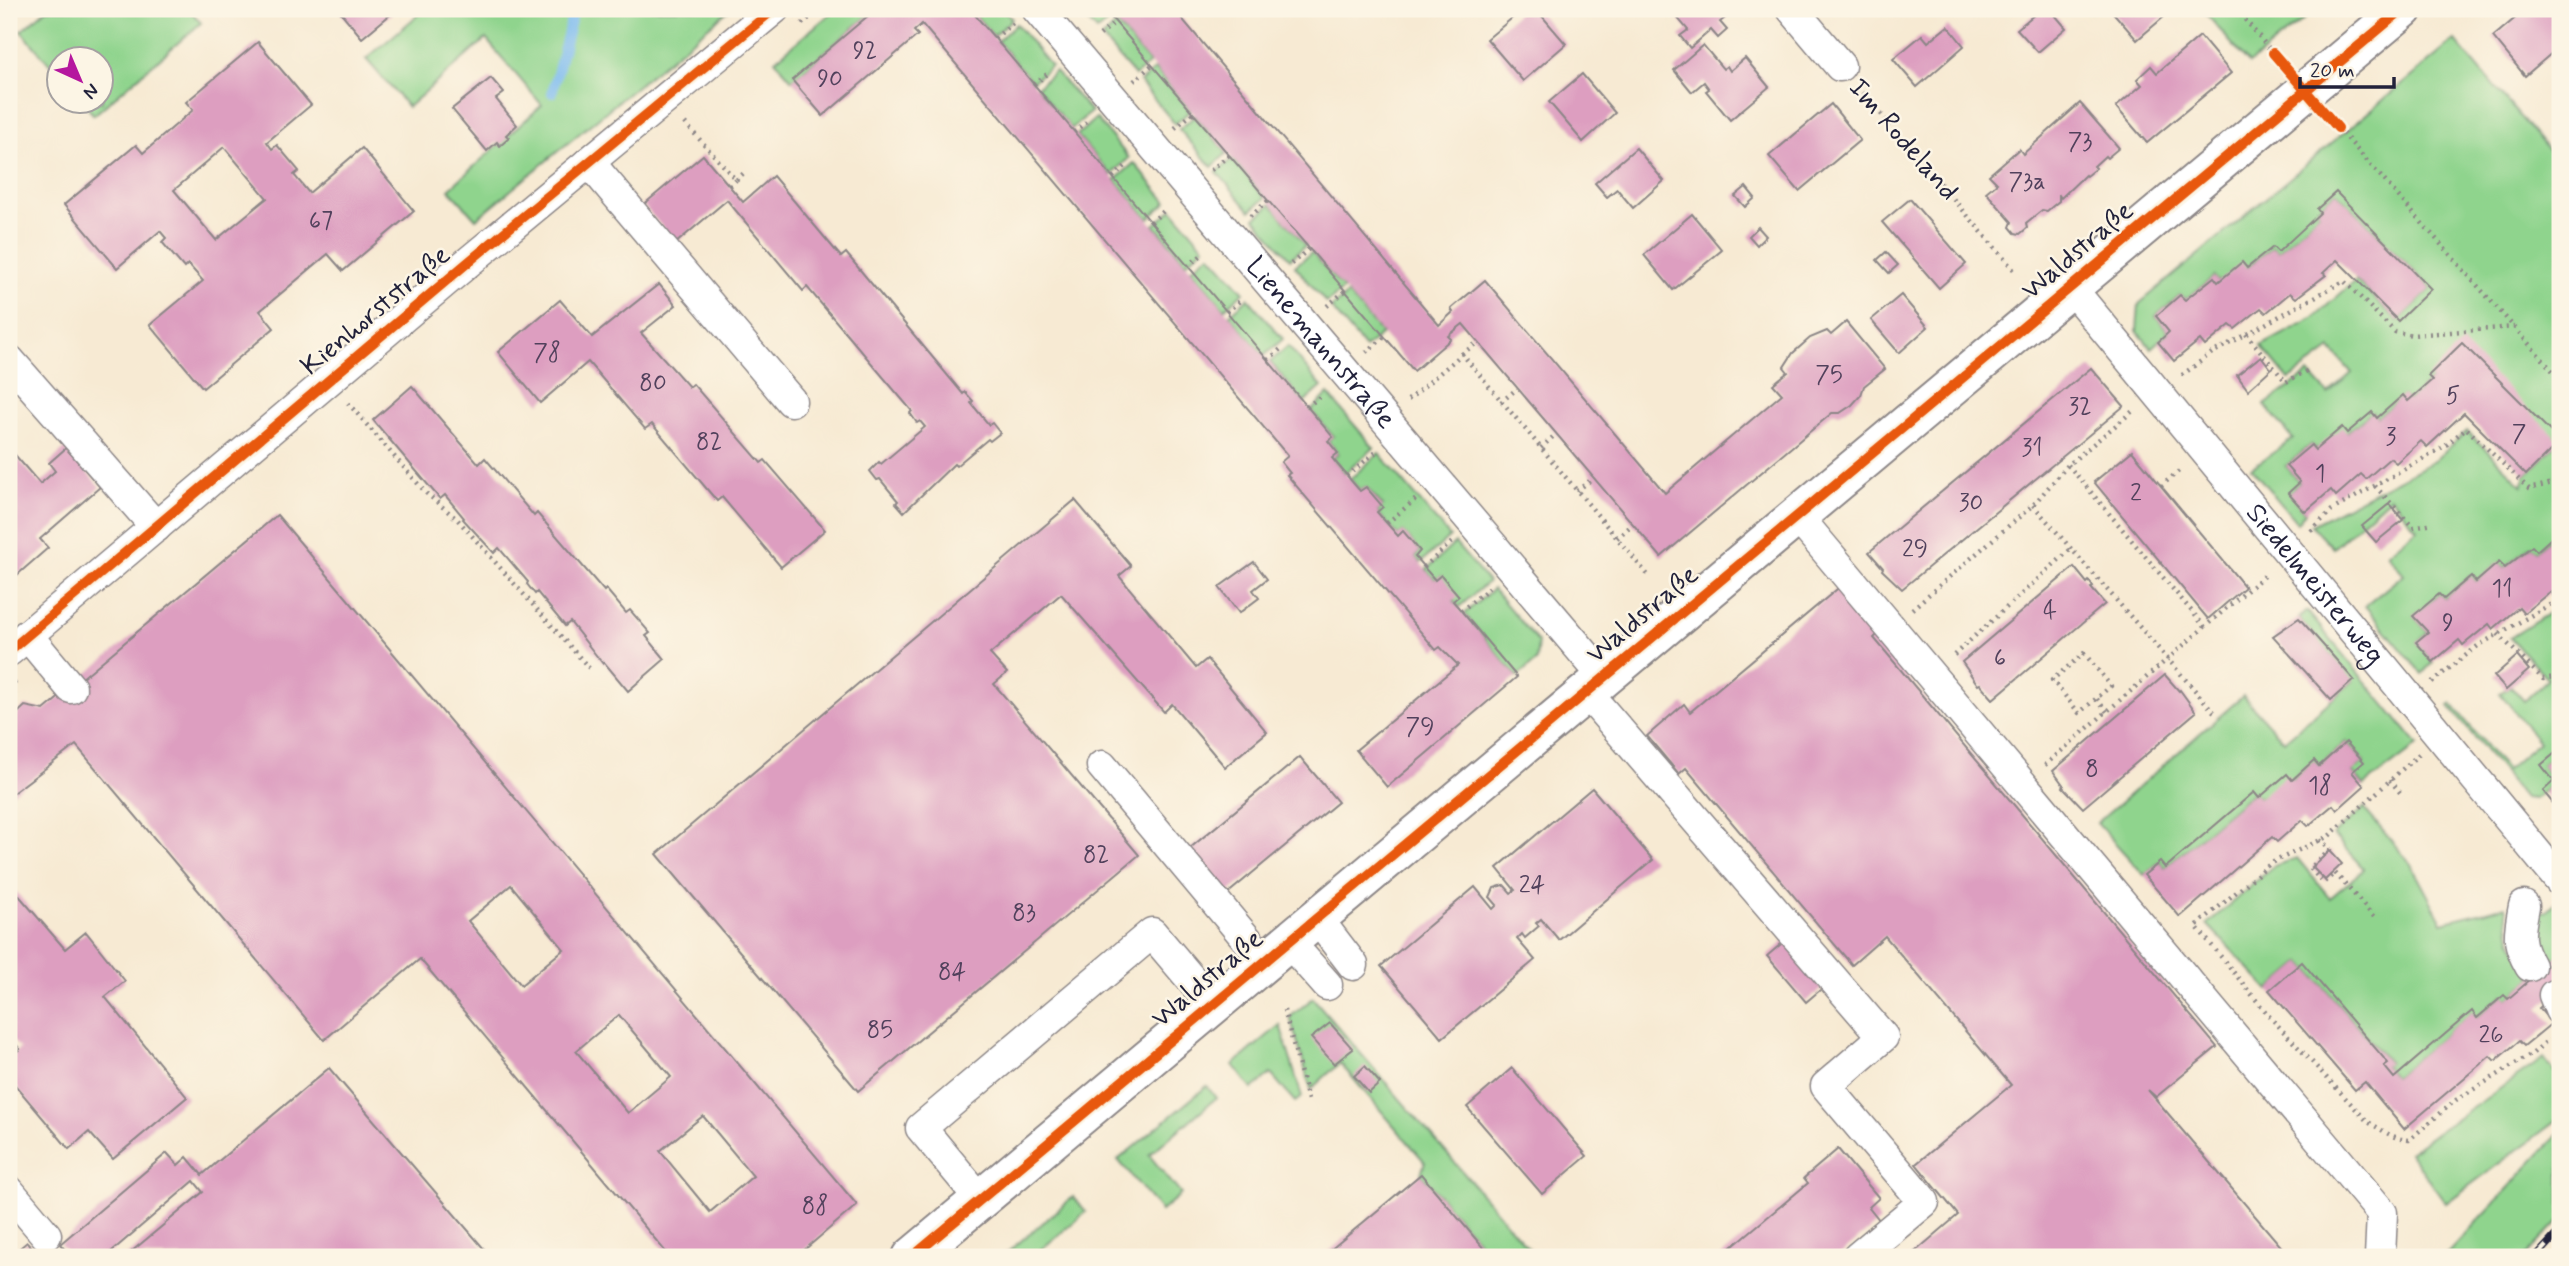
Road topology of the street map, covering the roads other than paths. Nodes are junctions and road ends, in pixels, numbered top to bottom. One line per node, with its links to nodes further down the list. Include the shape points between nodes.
1 (774, 9): 6 (street, Kienhorststraße)
2 (1792, 9): 5 (street, Im Rodeland)
3 (2403, 9): 7 (main road, Waldstraße)
4 (1027, 14): 13 (street, Lienemannstraße)
5 (1840, 66)
6 (589, 163): 9 (street); 11 (street, Kienhorststraße)
7 (2070, 287): 10 (main road, Waldstraße); 16 (street, Siedelmeisterweg)
8 (9, 360): 11 (street)
9 (791, 401)
10 (1797, 516): 13 (main road, Waldstraße); 28 (street, via 2382,1213)
11 (156, 527): 12 (street, Kienhorststraße)
12 (18, 643): 14 (street)
13 (1595, 685): 18 (main road, Waldstraße); 27 (street, Lienemannstraße, via 1883,1037 1826,1086 1924,1202)
14 (71, 688)
15 (1102, 766): 18 (street)
16 (2560, 881)
17 (2524, 906): 20 (street, via 2518,934)
18 (1290, 941): 19 (street); 21 (street); 22 (main road, Waldstraße)
19 (1353, 965)
20 (2530, 966)
21 (1327, 985)
22 (1213, 1005): 24 (main road, Waldstraße); 24 (street, via 1152,933 921,1128)
23 (9, 1191): 25 (street)
24 (981, 1200): 26 (main road, Waldstraße)
25 (46, 1236)
26 (912, 1257)
27 (1858, 1257)
28 (2380, 1257)

